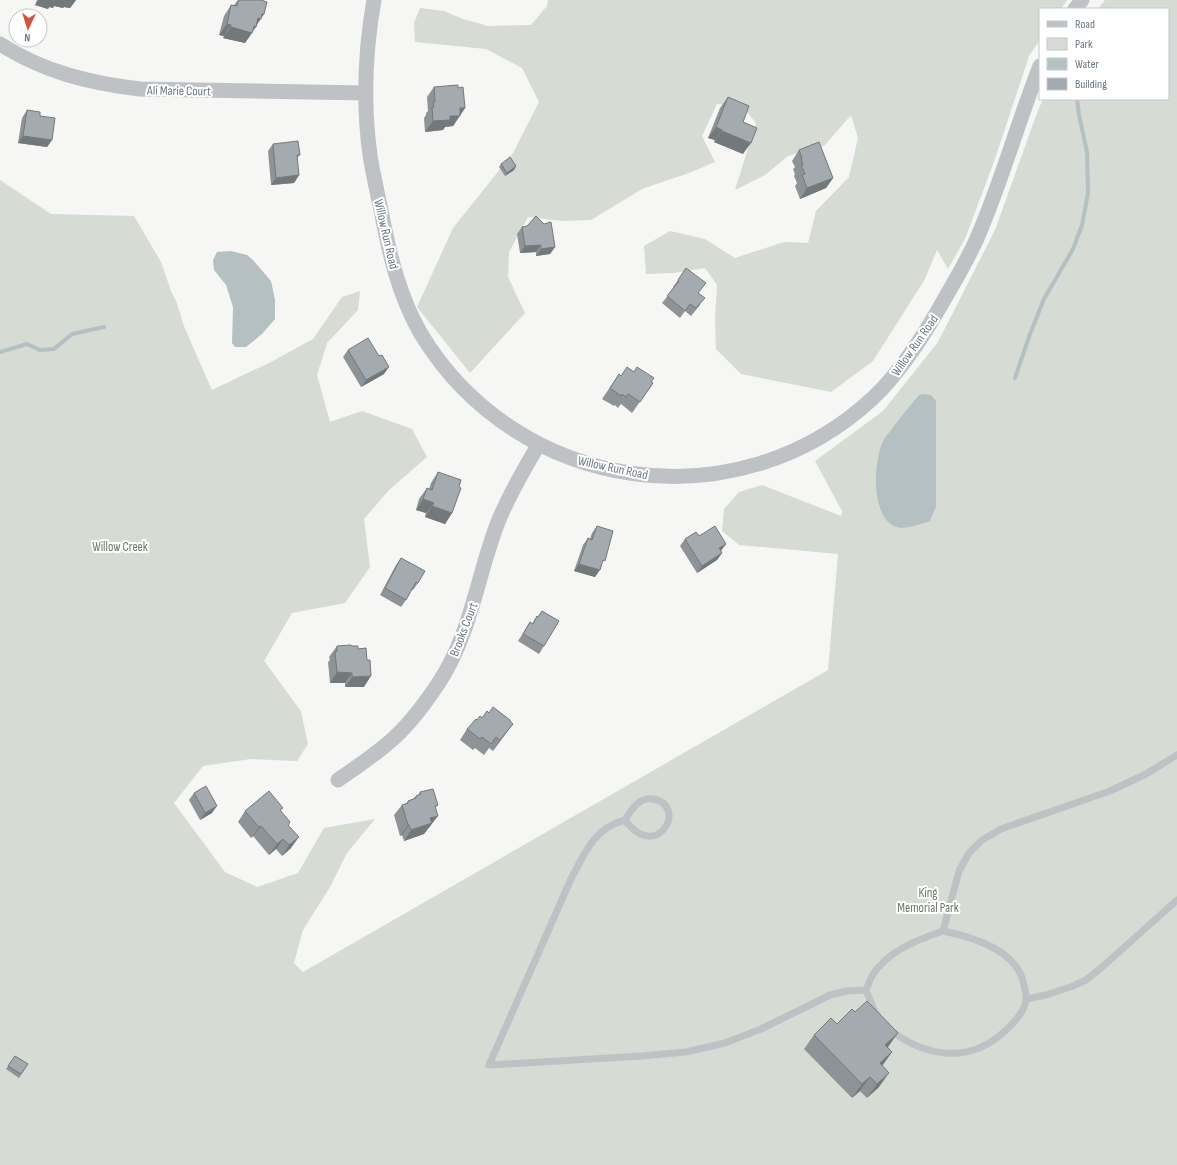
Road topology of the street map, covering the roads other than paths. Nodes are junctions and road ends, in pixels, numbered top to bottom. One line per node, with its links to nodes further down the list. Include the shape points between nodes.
1 (374, 0): 6 (street, Willow Run Road, via 368,41)
2 (1082, 0): 3 (street)
3 (1076, 8)
4 (0, 44): 6 (street, Ali Marie Court, via 39,65 104,85 140,89)
5 (1039, 69): 7 (street, Willow Run Road, via 991,202 961,271 900,369 875,396 848,419 815,440 782,456 744,468 701,476 663,477 628,473 594,466 561,455)
6 (366, 93): 7 (street, Willow Run Road, via 370,155 387,244 405,303 421,334 442,364 467,392 490,412)
7 (539, 444): 9 (street, Brooks Court, via 510,495 498,523 470,616 457,650 439,683 389,743)
8 (1177, 755): 12 (lane, via 1146,774 1110,791 1002,829 982,840 969,853 959,871)
9 (338, 780)
10 (625, 820): 10 (lane, via 633,807 642,800 660,801 666,806 669,814 664,829 659,834 651,836 641,834); 13 (lane, via 614,822 605,828 584,854 489,1065 686,1052 725,1043 761,1029 830,995)
11 (1177, 900): 14 (lane, via 1086,980 1046,995)
12 (943, 931): 13 (lane, via 920,939 883,962 872,976); 14 (lane, via 977,940 1005,956 1016,966 1023,978)
13 (866, 990): 14 (lane, via 874,1010 884,1024 915,1046 932,1052 953,1053 986,1046 1013,1024 1022,1012)
14 (1026, 999)

